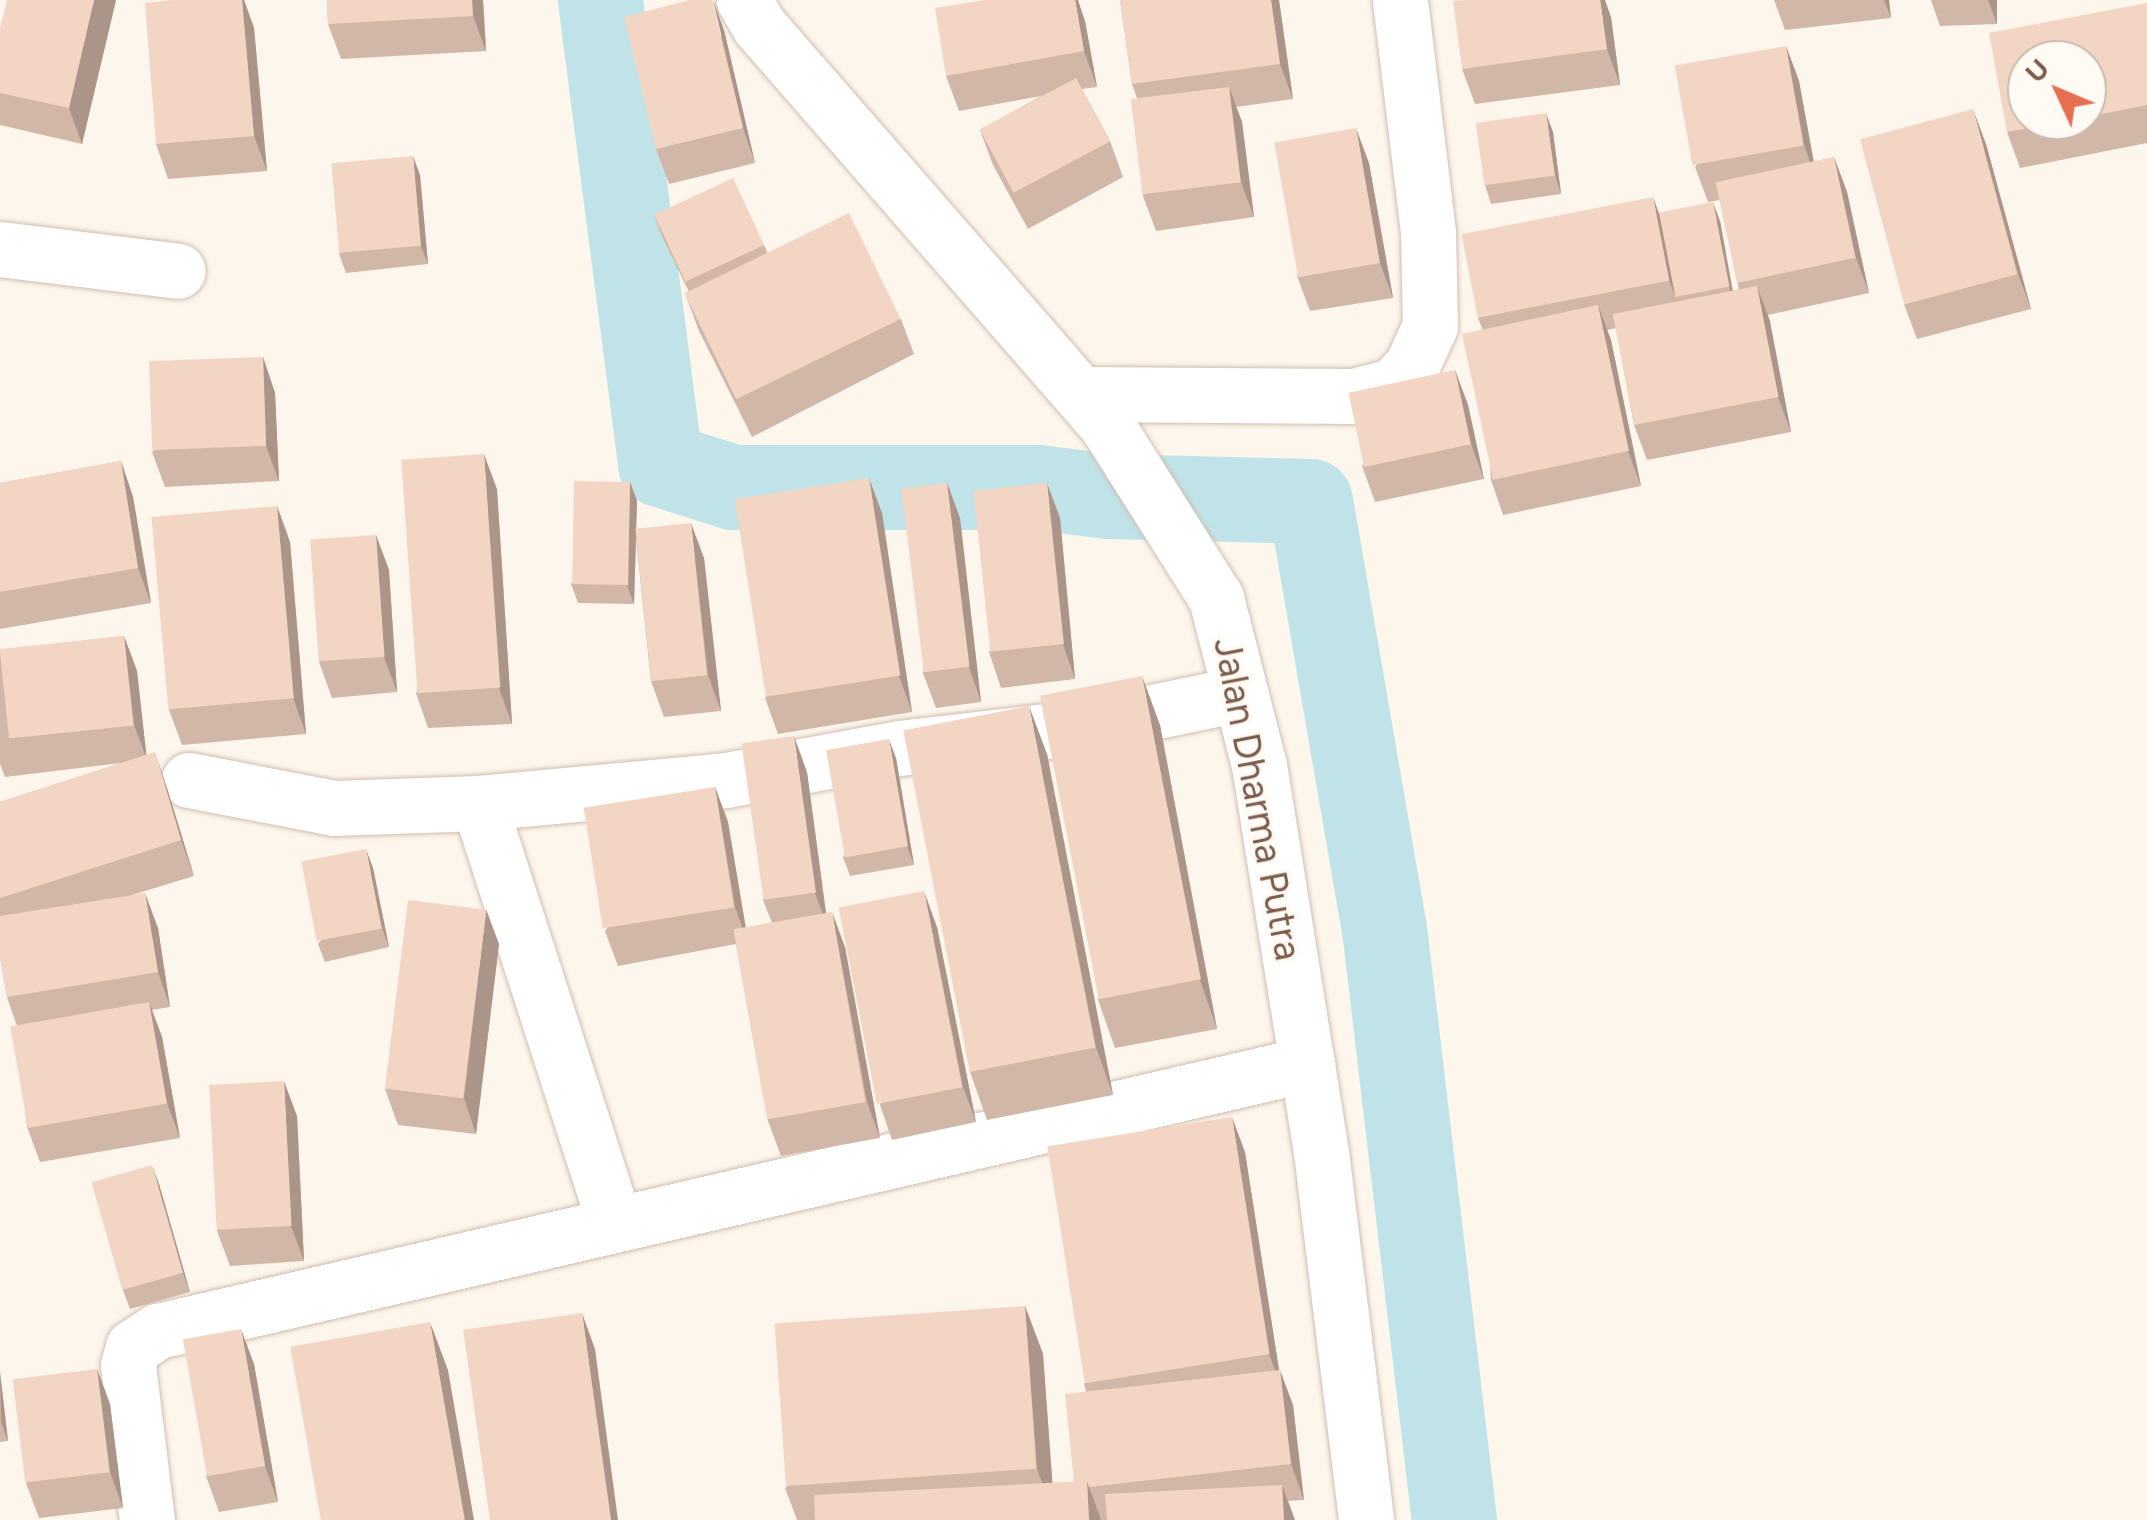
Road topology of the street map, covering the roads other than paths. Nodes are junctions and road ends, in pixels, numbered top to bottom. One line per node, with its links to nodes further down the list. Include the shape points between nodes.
1 (744, 0): 5 (street, Jalan Dharma Putra, via 759,26)
2 (1400, 0): 5 (street, via 1428,232 1430,326 1411,367 1393,386 1354,396)
3 (0, 249): 4 (street)
4 (178, 270)
5 (1093, 409): 6 (street, Jalan Dharma Putra, via 1216,598)
6 (1240, 694): 8 (street, via 1080,727 899,748 726,780); 9 (street, Jalan Dharma Putra, via 1258,765)
7 (190, 780): 8 (street, via 334,808)
8 (478, 803): 10 (street)
9 (1307, 1064): 10 (street); 12 (street, Jalan Dharma Putra)
10 (615, 1224): 11 (street, via 144,1337 128,1365)
11 (147, 1520)
12 (1366, 1520)

